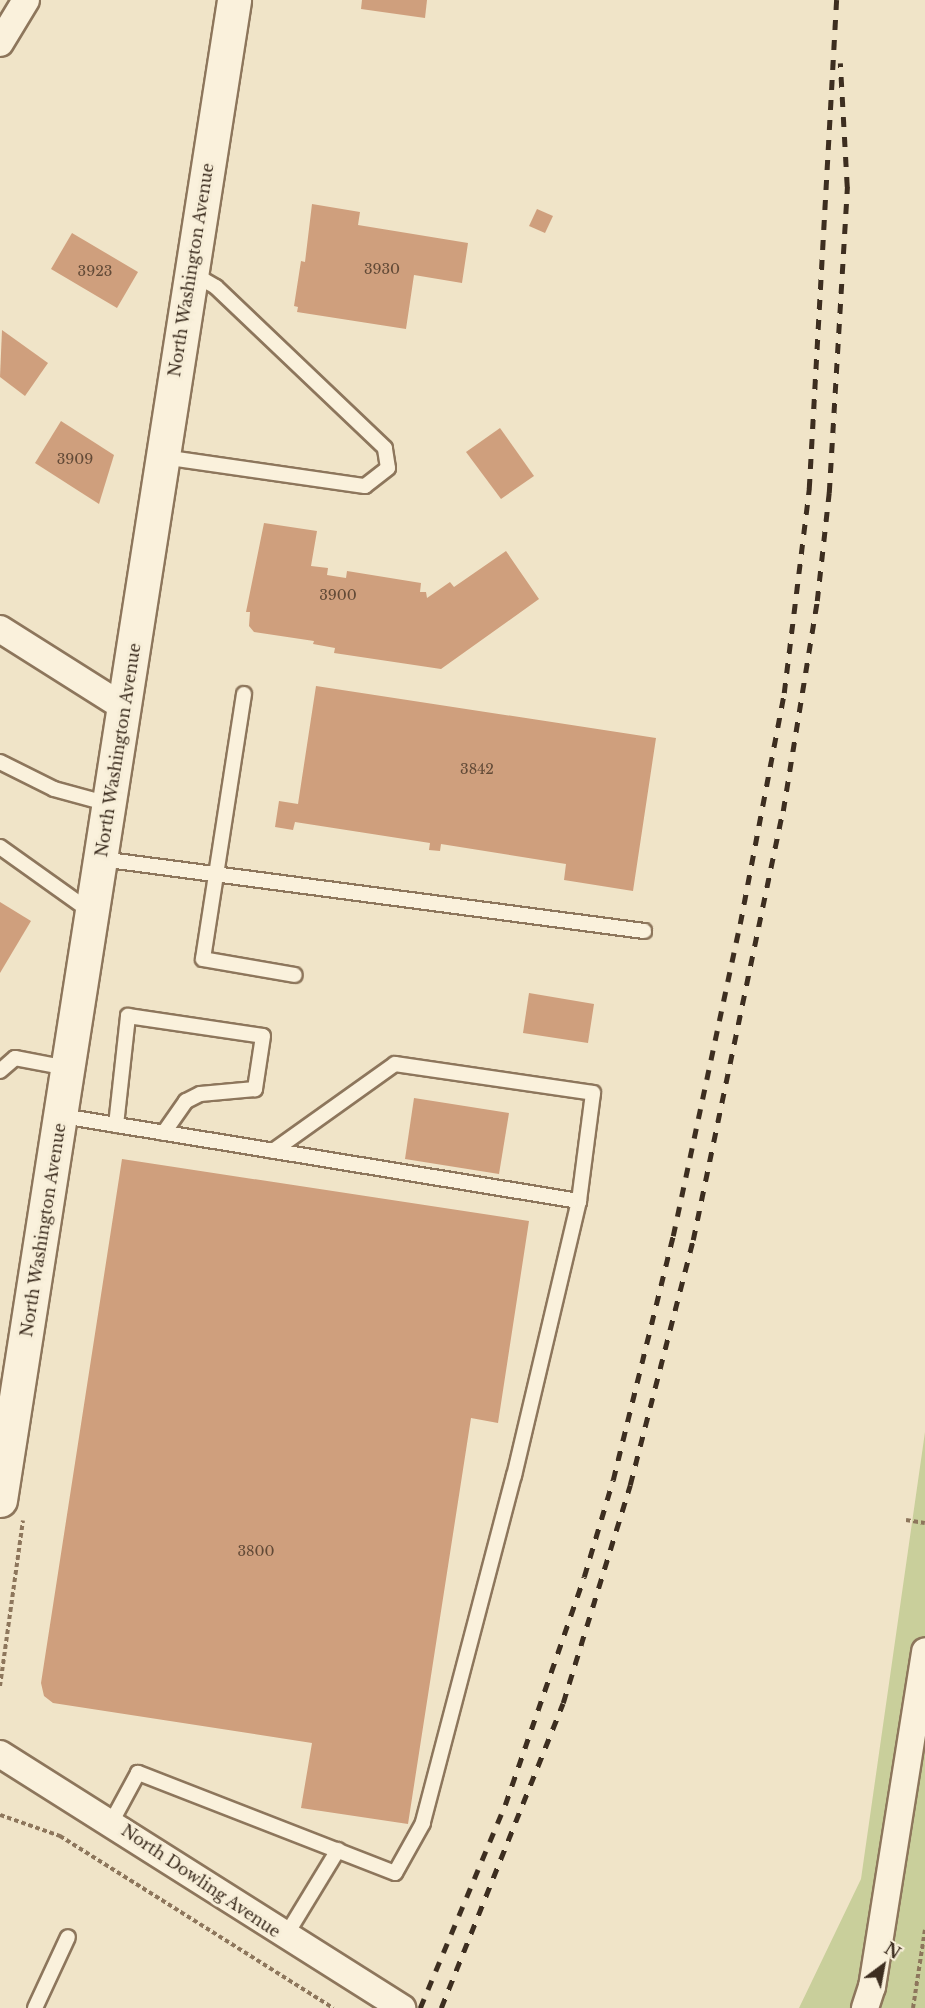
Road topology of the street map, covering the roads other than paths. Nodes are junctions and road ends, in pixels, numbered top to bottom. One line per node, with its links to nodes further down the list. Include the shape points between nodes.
1 (26, 0): 3 (street)
2 (234, 0): 4 (street, North Washington Avenue)
3 (0, 43)
4 (190, 272): 5 (street, North Washington Avenue); 5 (lane, via 216,288 385,448 388,468 365,486)
5 (162, 457): 8 (street, North Washington Avenue)
6 (0, 629): 8 (street)
7 (244, 694): 13 (lane)
8 (125, 708): 10 (street, North Washington Avenue)
9 (0, 762): 10 (lane, via 54,789)
10 (109, 804): 12 (street, North Washington Avenue)
11 (0, 847): 14 (lane)
12 (101, 859): 13 (lane); 14 (street, North Washington Avenue)
13 (217, 875): 15 (lane); 16 (lane, via 203,959)
14 (93, 914): 17 (street, North Washington Avenue)
15 (644, 931)
16 (295, 975)
17 (70, 1068): 18 (lane, via 15,1058); 19 (street, North Washington Avenue)
18 (0, 1071)
19 (62, 1116): 20 (lane); 24 (street, North Washington Avenue)
20 (116, 1125): 21 (lane); 21 (lane, via 128,1016 263,1036 255,1089 200,1094 186,1101)
21 (164, 1133): 22 (lane)
22 (273, 1151): 23 (lane); 23 (lane, via 395,1064 594,1093)
23 (579, 1201): 28 (lane, via 514,1475 423,1823 395,1873)
24 (0, 1500)
25 (925, 1651): 33 (street, via 872,1987)
26 (0, 1754): 27 (street, North Dowling Avenue)
27 (112, 1821): 28 (lane, via 138,1773); 30 (street, North Dowling Avenue)
28 (338, 1850): 30 (lane)
29 (68, 1937): 31 (lane)
30 (285, 1937): 32 (street, North Dowling Avenue)
31 (35, 2008)
32 (402, 2008)
33 (865, 2008)

